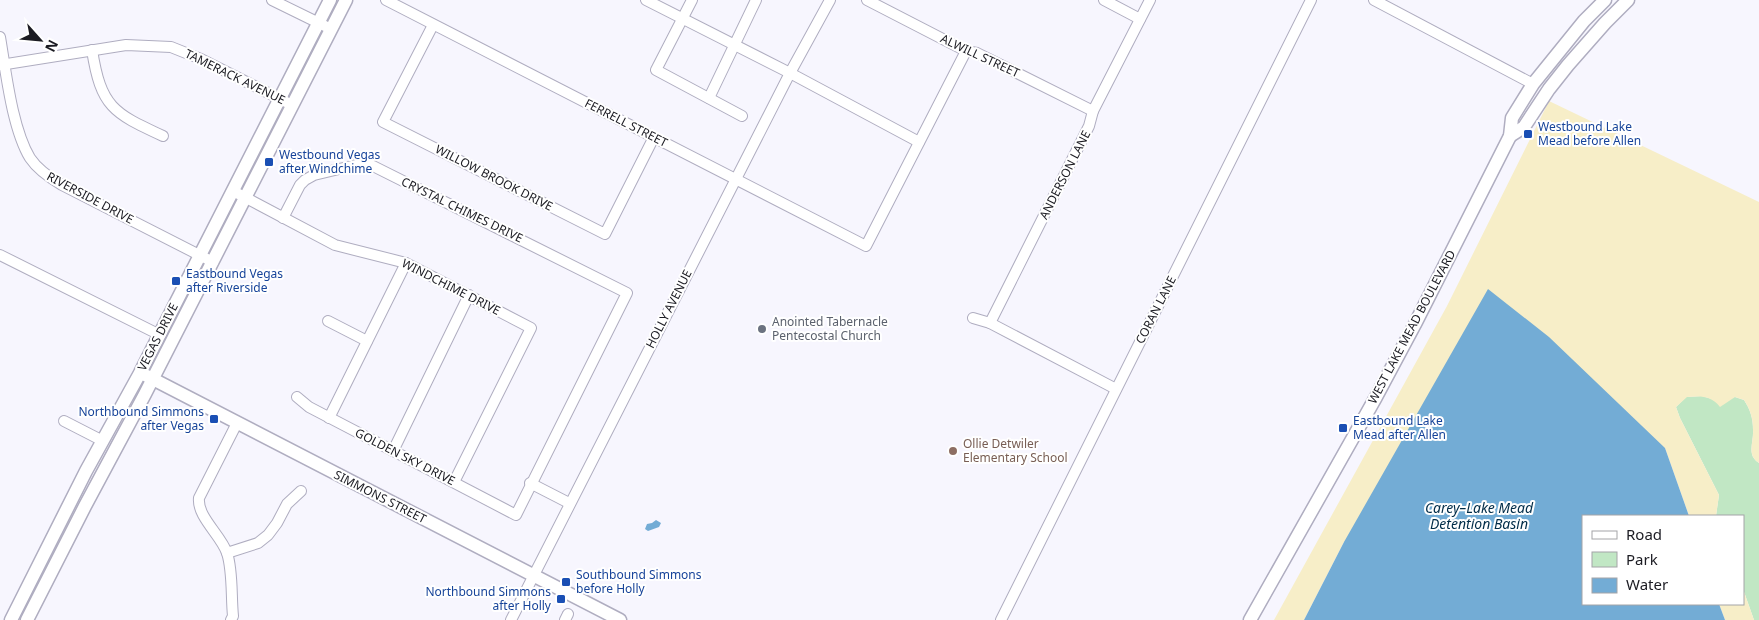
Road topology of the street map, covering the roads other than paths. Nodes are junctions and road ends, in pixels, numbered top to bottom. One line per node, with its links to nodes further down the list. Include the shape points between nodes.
1 (272, 0): 18 (street)
2 (330, 0): 18 (main road, VEGAS DRIVE)
3 (346, 0): 20 (main road, VEGAS DRIVE)
4 (386, 0): 19 (street, FERRELL STREET)
5 (646, 0): 16 (street)
6 (692, 0): 16 (street)
7 (756, 0): 22 (street)
8 (830, 0): 26 (street, HOLLY AVENUE)
9 (867, 0): 24 (street, ALWILL STREET)
10 (1104, 0): 17 (street)
11 (1150, 0): 17 (street, ANDERSON LANE)
12 (1311, 0): 53 (street, CORAN LANE)
13 (1374, 0): 27 (street)
14 (1605, 0): 27 (main road, WEST LAKE MEAD BOULEVARD)
15 (1628, 0): 34 (main road, WEST LAKE MEAD BOULEVARD, via 1549,88 1524,127)
16 (683, 19): 22 (street); 28 (street, via 656,70)
17 (1140, 19): 31 (street, ANDERSON LANE)
18 (318, 23): 20 (street); 29 (main road, VEGAS DRIVE)
19 (433, 25): 35 (street, FERRELL STREET); 35 (street, WILLOW BROOK DRIVE, via 383,122 605,234)
20 (331, 29): 30 (main road, VEGAS DRIVE)
21 (0, 37): 25 (street, RIVERSIDE DRIVE)
22 (734, 45): 26 (street); 28 (street)
23 (92, 50): 25 (street, TAMERACK AVENUE); 29 (street, TAMERACK AVENUE, via 126,45 171,47); 33 (street, via 100,90 110,106 130,121)
24 (966, 51): 31 (street, ALWILL STREET, via 977,53); 36 (street)
25 (2, 65): 42 (street, RIVERSIDE DRIVE, via 19,135 31,159 44,173)
26 (790, 73): 36 (street); 37 (street, HOLLY AVENUE)
27 (1533, 84): 34 (main road, WEST LAKE MEAD BOULEVARD, via 1512,118)
28 (709, 98): 32 (street)
29 (280, 99): 30 (street, TAMERACK AVENUE); 38 (main road, VEGAS DRIVE)
30 (292, 105): 39 (main road, VEGAS DRIVE)
31 (1093, 111): 48 (street, ANDERSON LANE, via 1089,126)
32 (742, 116)
33 (163, 136)
34 (1510, 136): 75 (main road, WEST LAKE MEAD BOULEVARD, via 1380,389)
35 (654, 137): 37 (street, FERRELL STREET)
36 (919, 142): 37 (street, FERRELL STREET, via 866,246)
37 (736, 179): 63 (street, HOLLY AVENUE)
38 (233, 191): 39 (street, WINDCHIME DRIVE); 42 (main road, VEGAS DRIVE)
39 (245, 198): 40 (street, WINDCHIME DRIVE); 43 (main road, VEGAS DRIVE)
40 (283, 218): 44 (street, WINDCHIME DRIVE, via 336,245); 61 (street, CRYSTAL CHIMES DRIVE, via 300,185 310,176 366,164 627,292)
41 (0, 255): 49 (street)
42 (200, 255): 43 (street, RIVERSIDE DRIVE); 49 (main road, VEGAS DRIVE)
43 (213, 262): 52 (main road, VEGAS DRIVE)
44 (406, 263): 45 (street, WINDCHIME DRIVE); 50 (street)
45 (469, 295): 59 (street); 60 (street, WINDCHIME DRIVE, via 531,328)
46 (973, 318): 48 (street)
47 (328, 321): 50 (street)
48 (990, 323): 53 (street)
49 (160, 335): 51 (main road, VEGAS DRIVE)
50 (368, 341): 55 (street)
51 (140, 373): 52 (main road, SIMMONS STREET); 58 (main road, VEGAS DRIVE)
52 (152, 379): 57 (main road, SIMMONS STREET); 67 (main road, VEGAS DRIVE)
53 (1116, 389): 74 (street, CORAN LANE)
54 (297, 397): 55 (street, GOLDEN SKY DRIVE)
55 (329, 418): 59 (street, GOLDEN SKY DRIVE)
56 (64, 421): 58 (street)
57 (237, 423): 64 (street, via 199,498 201,511); 66 (main road, SIMMONS STREET)
58 (103, 441): 65 (main road, VEGAS DRIVE)
59 (393, 451): 60 (street, GOLDEN SKY DRIVE)
60 (454, 482): 61 (street, GOLDEN SKY DRIVE, via 516,515)
61 (530, 483): 63 (street)
62 (301, 491): 64 (street, via 287,504 268,535 258,544)
63 (570, 503): 66 (street, HOLLY AVENUE)
64 (227, 553): 68 (street)
65 (36, 569): 67 (main road); 70 (main road, VEGAS DRIVE)
66 (533, 575): 69 (main road, SIMMONS STREET); 73 (street, HOLLY AVENUE)
67 (50, 576): 71 (main road, VEGAS DRIVE)
68 (232, 618): 72 (street)
69 (615, 619)
70 (10, 620)
71 (27, 620)
72 (243, 620)
73 (511, 620)
74 (1002, 620)
75 (1250, 620)

